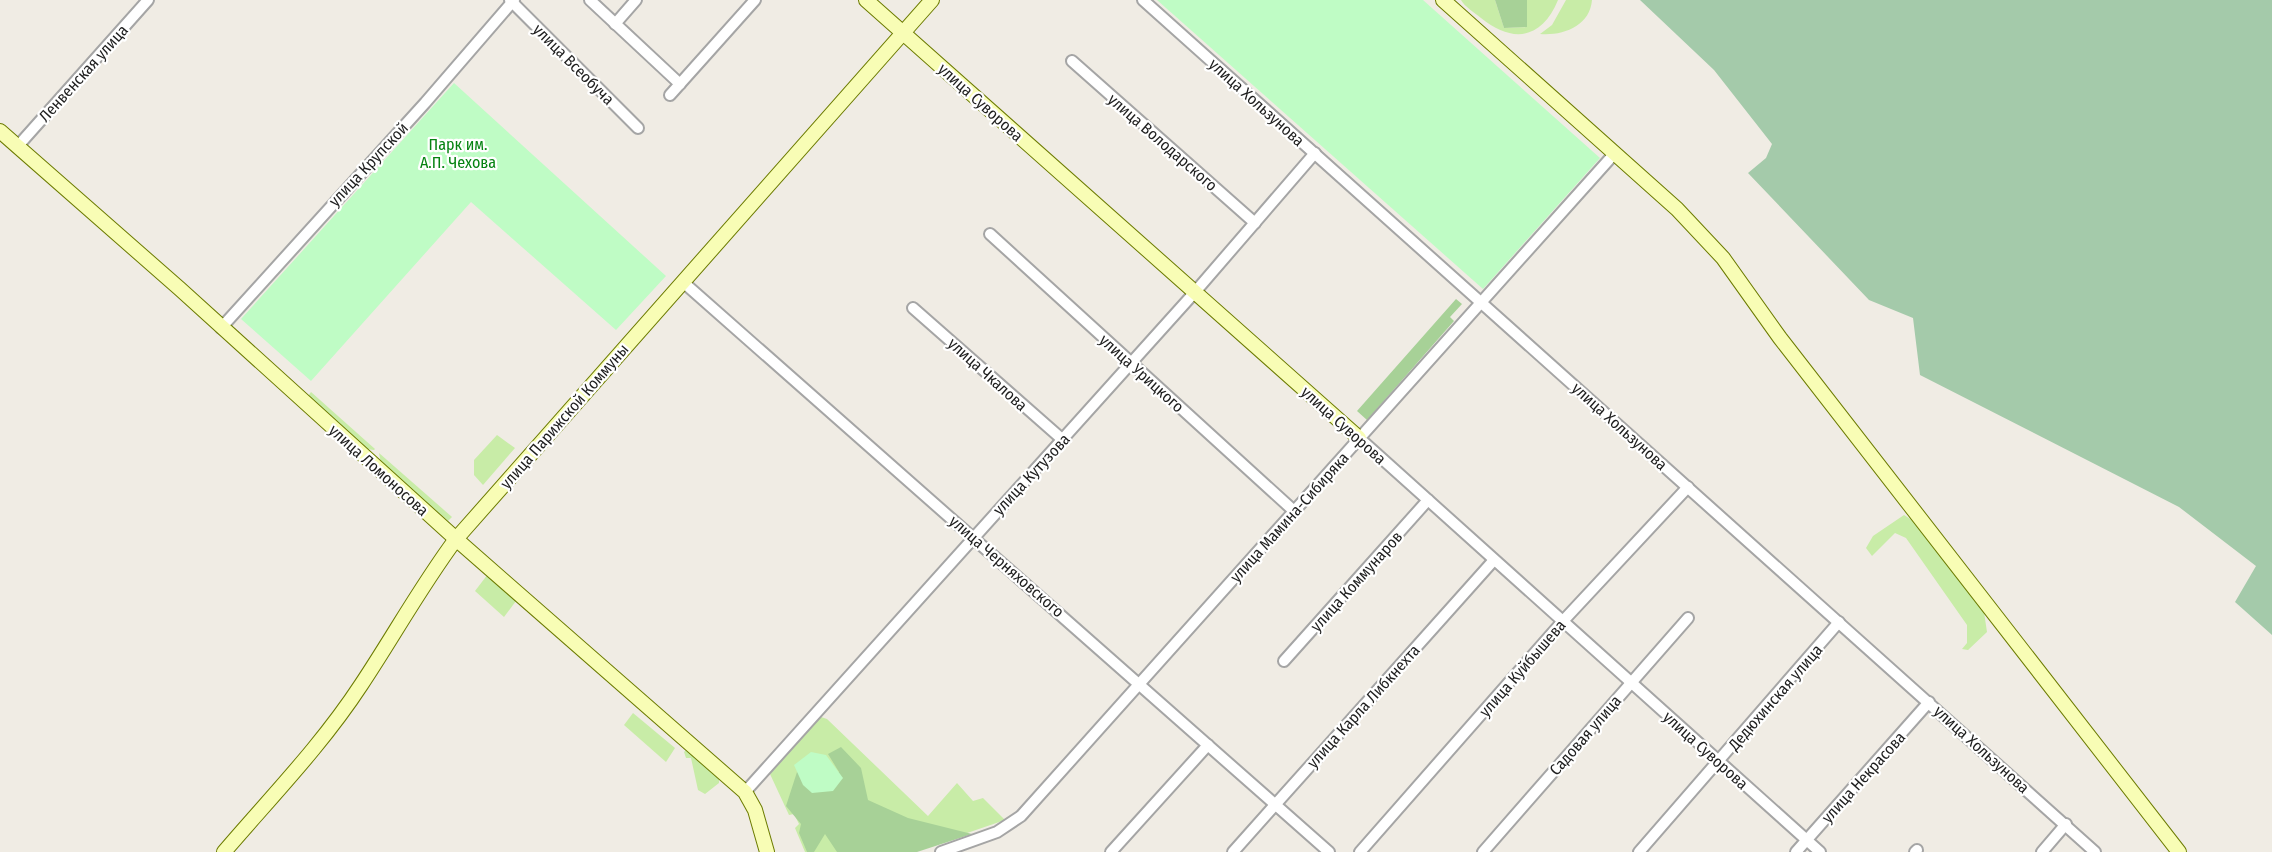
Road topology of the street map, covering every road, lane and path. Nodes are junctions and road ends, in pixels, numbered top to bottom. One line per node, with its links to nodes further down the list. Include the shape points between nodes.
1 (590, 0): 10 (street)
2 (636, 0): 10 (street)
3 (755, 0): 13 (street)
4 (866, 0): 11 (main road, улица Суворова)
5 (932, 0): 11 (main road, улица Парижской Коммуны)
6 (1143, 0): 18 (street, улица Хользунова)
7 (1443, 0): 19 (main road)
8 (512, 1): 15 (street, улица Всеобуча); 26 (street, улица Крупской)
9 (143, 2): 17 (street, Ленвенская улица)
10 (615, 24): 13 (street)
11 (903, 32): 22 (main road, улица Парижской Коммуны); 23 (main road, улица Суворова)
12 (1072, 61): 20 (street, улица Володарского)
13 (680, 84): 14 (street)
14 (670, 95)
15 (638, 128)
16 (0, 131): 17 (main road, улица Ломоносова)
17 (17, 147): 26 (main road, улица Ломоносова)
18 (1315, 153): 20 (street, улица Кутузова); 24 (street, улица Хользунова)
19 (1616, 153): 24 (street, улица Мамина-Сибиряка); 63 (main road, via 1723,258 1780,338)
20 (1255, 223): 23 (street, улица Кутузова)
21 (990, 234): 27 (street, улица Урицкого)
22 (683, 282): 33 (street, улица Черняховского); 34 (main road, улица Парижской Коммуны)
23 (1195, 292): 27 (street, улица Кутузова); 28 (main road, улица Суворова)
24 (1481, 302): 28 (street, улица Мамина-Сибиряка); 30 (street, улица Хользунова)
25 (914, 308): 29 (street, улица Чкалова)
26 (221, 328): 34 (main road, улица Ломоносова)
27 (1131, 363): 29 (street, улица Кутузова); 32 (street, улица Урицкого)
28 (1359, 438): 31 (street, улица Суворова); 32 (street, улица Мамина-Сибиряка)
29 (1063, 440): 33 (street, улица Кутузова)
30 (1688, 487): 37 (street, улица Куйбышева); 38 (street, улица Хользунова)
31 (1428, 500): 35 (street, улица Суворова); 39 (street, улица Коммунаров)
32 (1294, 511): 41 (street, улица Мамина-Сибиряка)
33 (974, 536): 41 (street, улица Черняховского); 45 (street, улица Кутузова)
34 (456, 539): 45 (main road, улица Ломоносова); 51 (main road, улица Парижской Коммуны, via 331,728)
35 (1494, 560): 37 (street, улица Суворова); 46 (street, улица Карла Либкнехта)
36 (1688, 618): 40 (street, Садовая улица)
37 (1563, 621): 40 (street, улица Суворова); 56 (street, улица Куйбышева)
38 (1839, 622): 42 (street, улица Хользунова); 44 (street, Дедюхинская улица)
39 (1284, 661)
40 (1631, 683): 44 (street, улица Суворова); 57 (street, Садовая улица)
41 (1140, 684): 43 (street, улица Черняховского); 50 (street, улица Мамина-Сибиряка, via 1021,816)
42 (1929, 702): 47 (street, улица Хользунова); 48 (street, улица Некрасова)
43 (1208, 745): 46 (street, улица Черняховского); 53 (street)
44 (1720, 762): 48 (street, улица Суворова); 58 (street, Дедюхинская улица)
45 (745, 792): 49 (main road, улица Ломоносова)
46 (1275, 805): 54 (street, улица Карла Либкнехта); 55 (street, улица Черняховского)
47 (2066, 824): 61 (street); 62 (street, улица Хользунова)
48 (1806, 840): 59 (street, улица Некрасова); 60 (street, улица Суворова)
49 (766, 846)
50 (973, 847): 52 (street, улица Мамина-Сибиряка)
51 (224, 852)
52 (941, 852)
53 (1111, 852)
54 (1233, 852)
55 (1329, 852)
56 (1360, 852)
57 (1483, 852)
58 (1639, 852)
59 (1796, 852)
60 (1820, 852)
61 (2042, 852)
62 (2095, 852)
63 (2179, 852)

